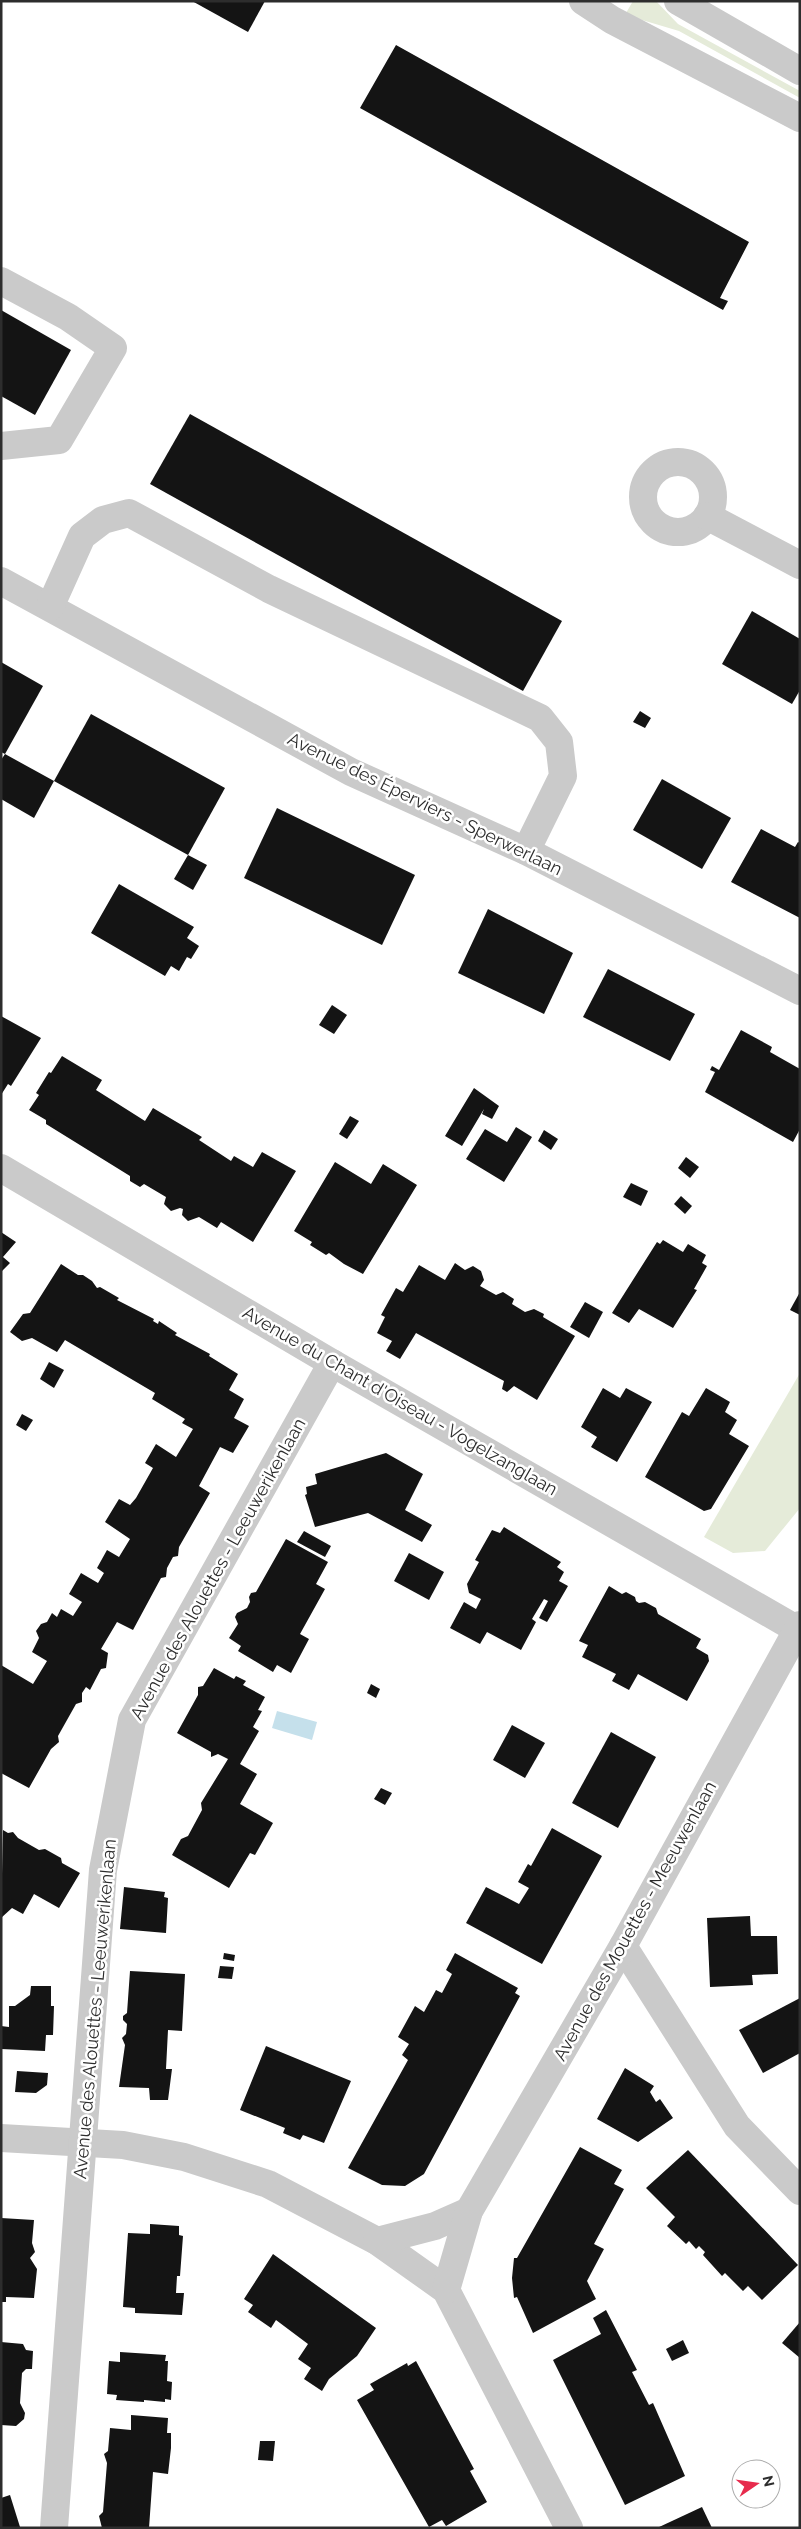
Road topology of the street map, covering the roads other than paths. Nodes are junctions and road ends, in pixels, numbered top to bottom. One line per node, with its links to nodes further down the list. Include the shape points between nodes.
1 (584, 1): 4 (street, via 612,20)
2 (678, 1): 3 (street)
3 (800, 71)
4 (800, 118)
5 (1, 281): 6 (street, via 68,318 113,348 59,440)
6 (1, 446)
7 (707, 516): 8 (street)
8 (800, 565)
9 (1, 581): 10 (street, Avenue des Éperviers - Sperwerlaan)
10 (50, 607): 11 (street, Avenue des Éperviers - Sperwerlaan, via 351,772); 11 (street, via 82,536 103,520 129,513 269,589 540,718 559,742 563,776)
11 (526, 851): 12 (street, Avenue des Éperviers - Sperwerlaan)
12 (800, 991)
13 (1, 1168): 14 (street, Avenue du Chant d'Oiseau - Vogelzanglaan)
14 (332, 1363): 15 (street, Avenue du Chant d'Oiseau - Vogelzanglaan); 18 (street, Avenue des Alouettes - Leeuwerikenlaan, via 132,1720 102,1870)
15 (799, 1628): 16 (street, Avenue des Mouettes - Meeuwenlaan)
16 (623, 1946): 19 (street, via 737,2126); 20 (street, Avenue des Mouettes - Meeuwenlaan)
17 (1, 2138): 18 (street)
18 (84, 2143): 21 (street, via 122,2145 184,2157 268,2184); 23 (street, Avenue des Alouettes - Leeuwerikenlaan)
19 (800, 2191)
20 (469, 2211): 21 (street, via 435,2226); 22 (street, Avenue des Mouettes - Meeuwenlaan)
21 (377, 2241): 22 (street)
22 (446, 2290): 24 (street)
23 (54, 2528)
24 (569, 2528)

